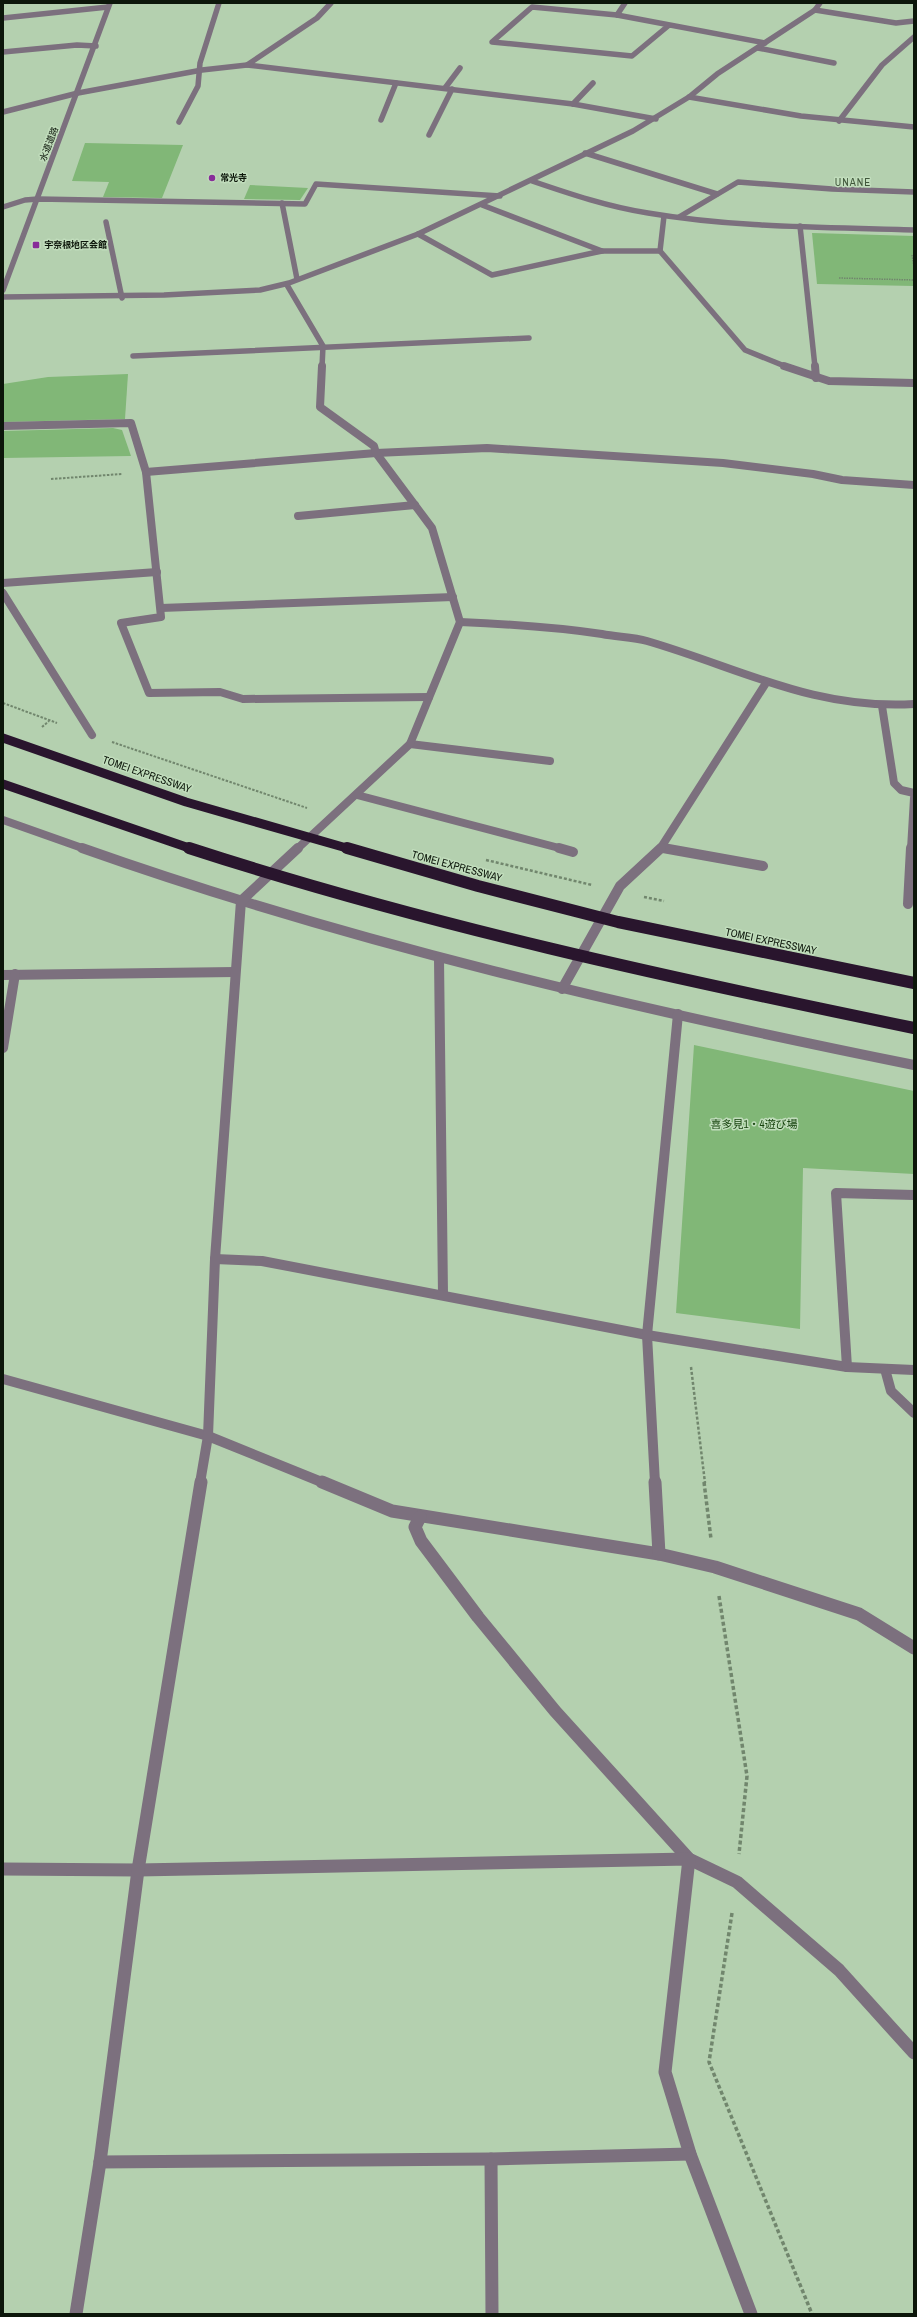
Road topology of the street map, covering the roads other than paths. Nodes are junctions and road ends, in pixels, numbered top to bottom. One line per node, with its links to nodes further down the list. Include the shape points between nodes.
1 (219, 3): 19 (street, via 200,63)
2 (331, 3): 17 (street, via 316,18)
3 (625, 3): 7 (street)
4 (818, 3): 6 (street)
5 (109, 5): 8 (street); 13 (street, 水道道路)
6 (815, 10): 9 (street, via 896,22); 12 (street)
7 (617, 15): 10 (street); 10 (street, via 532,7 492,42 632,56)
8 (3, 18)
9 (914, 21)
10 (668, 26): 12 (street)
11 (914, 37): 30 (street, via 898,48 873,72)
12 (765, 44): 14 (street)
13 (96, 46): 15 (street, via 77,45); 24 (street, 水道道路)
14 (758, 48): 16 (street); 25 (street, via 717,74)
15 (3, 52)
16 (834, 63)
17 (247, 65): 19 (street); 20 (street)
18 (460, 68): 22 (street)
19 (202, 70): 24 (street); 31 (street, via 199,85)
20 (396, 83): 22 (street); 29 (street)
21 (593, 83): 26 (street)
22 (445, 88): 23 (street)
23 (452, 90): 26 (street); 33 (street)
24 (78, 94): 27 (street); 39 (street, 水道道路)
25 (689, 98): 28 (street); 30 (street)
26 (573, 104): 28 (street)
27 (3, 112)
28 (656, 118): 34 (street)
29 (381, 120)
30 (840, 121): 32 (street)
31 (179, 122)
32 (914, 127)
33 (429, 135)
34 (585, 153): 35 (street); 37 (street)
35 (532, 181): 38 (street); 43 (street, via 595,202)
36 (914, 192): 37 (street, via 738,182)
37 (717, 194): 44 (street)
38 (500, 196): 40 (street, via 316,184 305,204); 41 (street)
39 (38, 199): 40 (street); 42 (street); 53 (street, 水道道路)
40 (282, 203): 51 (street)
41 (482, 205): 48 (street); 49 (street)
42 (3, 207)
43 (664, 216): 44 (street); 50 (street)
44 (678, 217): 46 (street)
45 (106, 222): 55 (street)
46 (800, 226): 47 (street); 59 (street)
47 (914, 230)
48 (418, 234): 49 (street, via 492,275); 51 (street)
49 (602, 251): 50 (street)
50 (660, 251): 59 (street, via 745,350)
51 (297, 279): 52 (street)
52 (287, 285): 55 (street, via 244,291); 57 (street)
53 (3, 290)
54 (3, 296): 55 (street)
55 (122, 298)
56 (529, 338): 57 (street)
57 (323, 346): 58 (street); 62 (street, via 320,407 374,446)
58 (133, 356)
59 (816, 378): 60 (street, via 829,381)
60 (914, 383)
61 (3, 426): 63 (street, via 131,423)
62 (376, 453): 63 (street); 64 (street, via 487,448 723,463 842,480); 65 (street)
63 (146, 472): 67 (street)
64 (914, 485)
65 (415, 505): 66 (street); 70 (street, via 432,528)
66 (298, 516)
67 (157, 572): 68 (street); 71 (street)
68 (3, 583)
69 (3, 593): 77 (street)
70 (453, 597): 71 (street); 72 (street)
71 (161, 608): 74 (street, via 161,617 121,623 149,693 220,692 243,699)
72 (460, 622): 73 (street, via 512,624 646,641); 74 (street)
73 (766, 683): 76 (street, via 833,700); 86 (street)
74 (429, 697): 79 (street)
75 (914, 704): 76 (street)
76 (882, 706): 82 (street, via 894,783 901,790)
77 (92, 735)
78 (3, 738): 95 (highway, TOMEI EXPRESSWAY, bridge, via 186,802 478,886 618,922)
79 (410, 744): 80 (street); 83 (street)
80 (550, 761)
81 (3, 784): 98 (highway, bridge, via 179,845 455,926 752,996)
82 (914, 793)
83 (358, 795): 87 (street); 89 (street)
84 (914, 798): 90 (street)
85 (3, 820): 89 (street, via 96,854)
86 (661, 848): 88 (street); 96 (street, via 620,886)
87 (573, 852)
88 (763, 866)
89 (241, 901): 91 (street); 92 (street)
90 (908, 904)
91 (439, 959): 96 (street); 103 (street)
92 (235, 972): 94 (street); 102 (street)
93 (3, 974): 94 (street)
94 (15, 974): 99 (street)
95 (914, 983)
96 (562, 989): 97 (street)
97 (678, 1014): 100 (street); 104 (street)
98 (914, 1028)
99 (3, 1048)
100 (914, 1065)
101 (914, 1195): 105 (street, via 836,1193)
102 (215, 1259): 103 (street, via 262,1261); 110 (street)
103 (443, 1295): 104 (street)
104 (647, 1335): 105 (street); 112 (street)
105 (847, 1367): 106 (street)
106 (885, 1369): 107 (street); 109 (street, via 891,1391)
107 (914, 1370)
108 (3, 1379): 110 (street)
109 (914, 1413)
110 (208, 1436): 111 (street, via 392,1511); 116 (street)
111 (420, 1518): 112 (street); 114 (street, via 415,1527 421,1541 478,1617 555,1711)
112 (659, 1554): 113 (street, via 715,1567 859,1614)
113 (914, 1648)
114 (689, 1859): 116 (street); 117 (street, via 737,1882 839,1970); 118 (street, via 665,2072)
115 (3, 1869): 116 (street)
116 (138, 1870): 120 (street)
117 (914, 2053)
118 (690, 2154): 119 (street); 123 (street)
119 (491, 2159): 120 (street); 122 (street)
120 (100, 2162): 121 (street)
121 (76, 2314)
122 (492, 2314)
123 (751, 2314)

